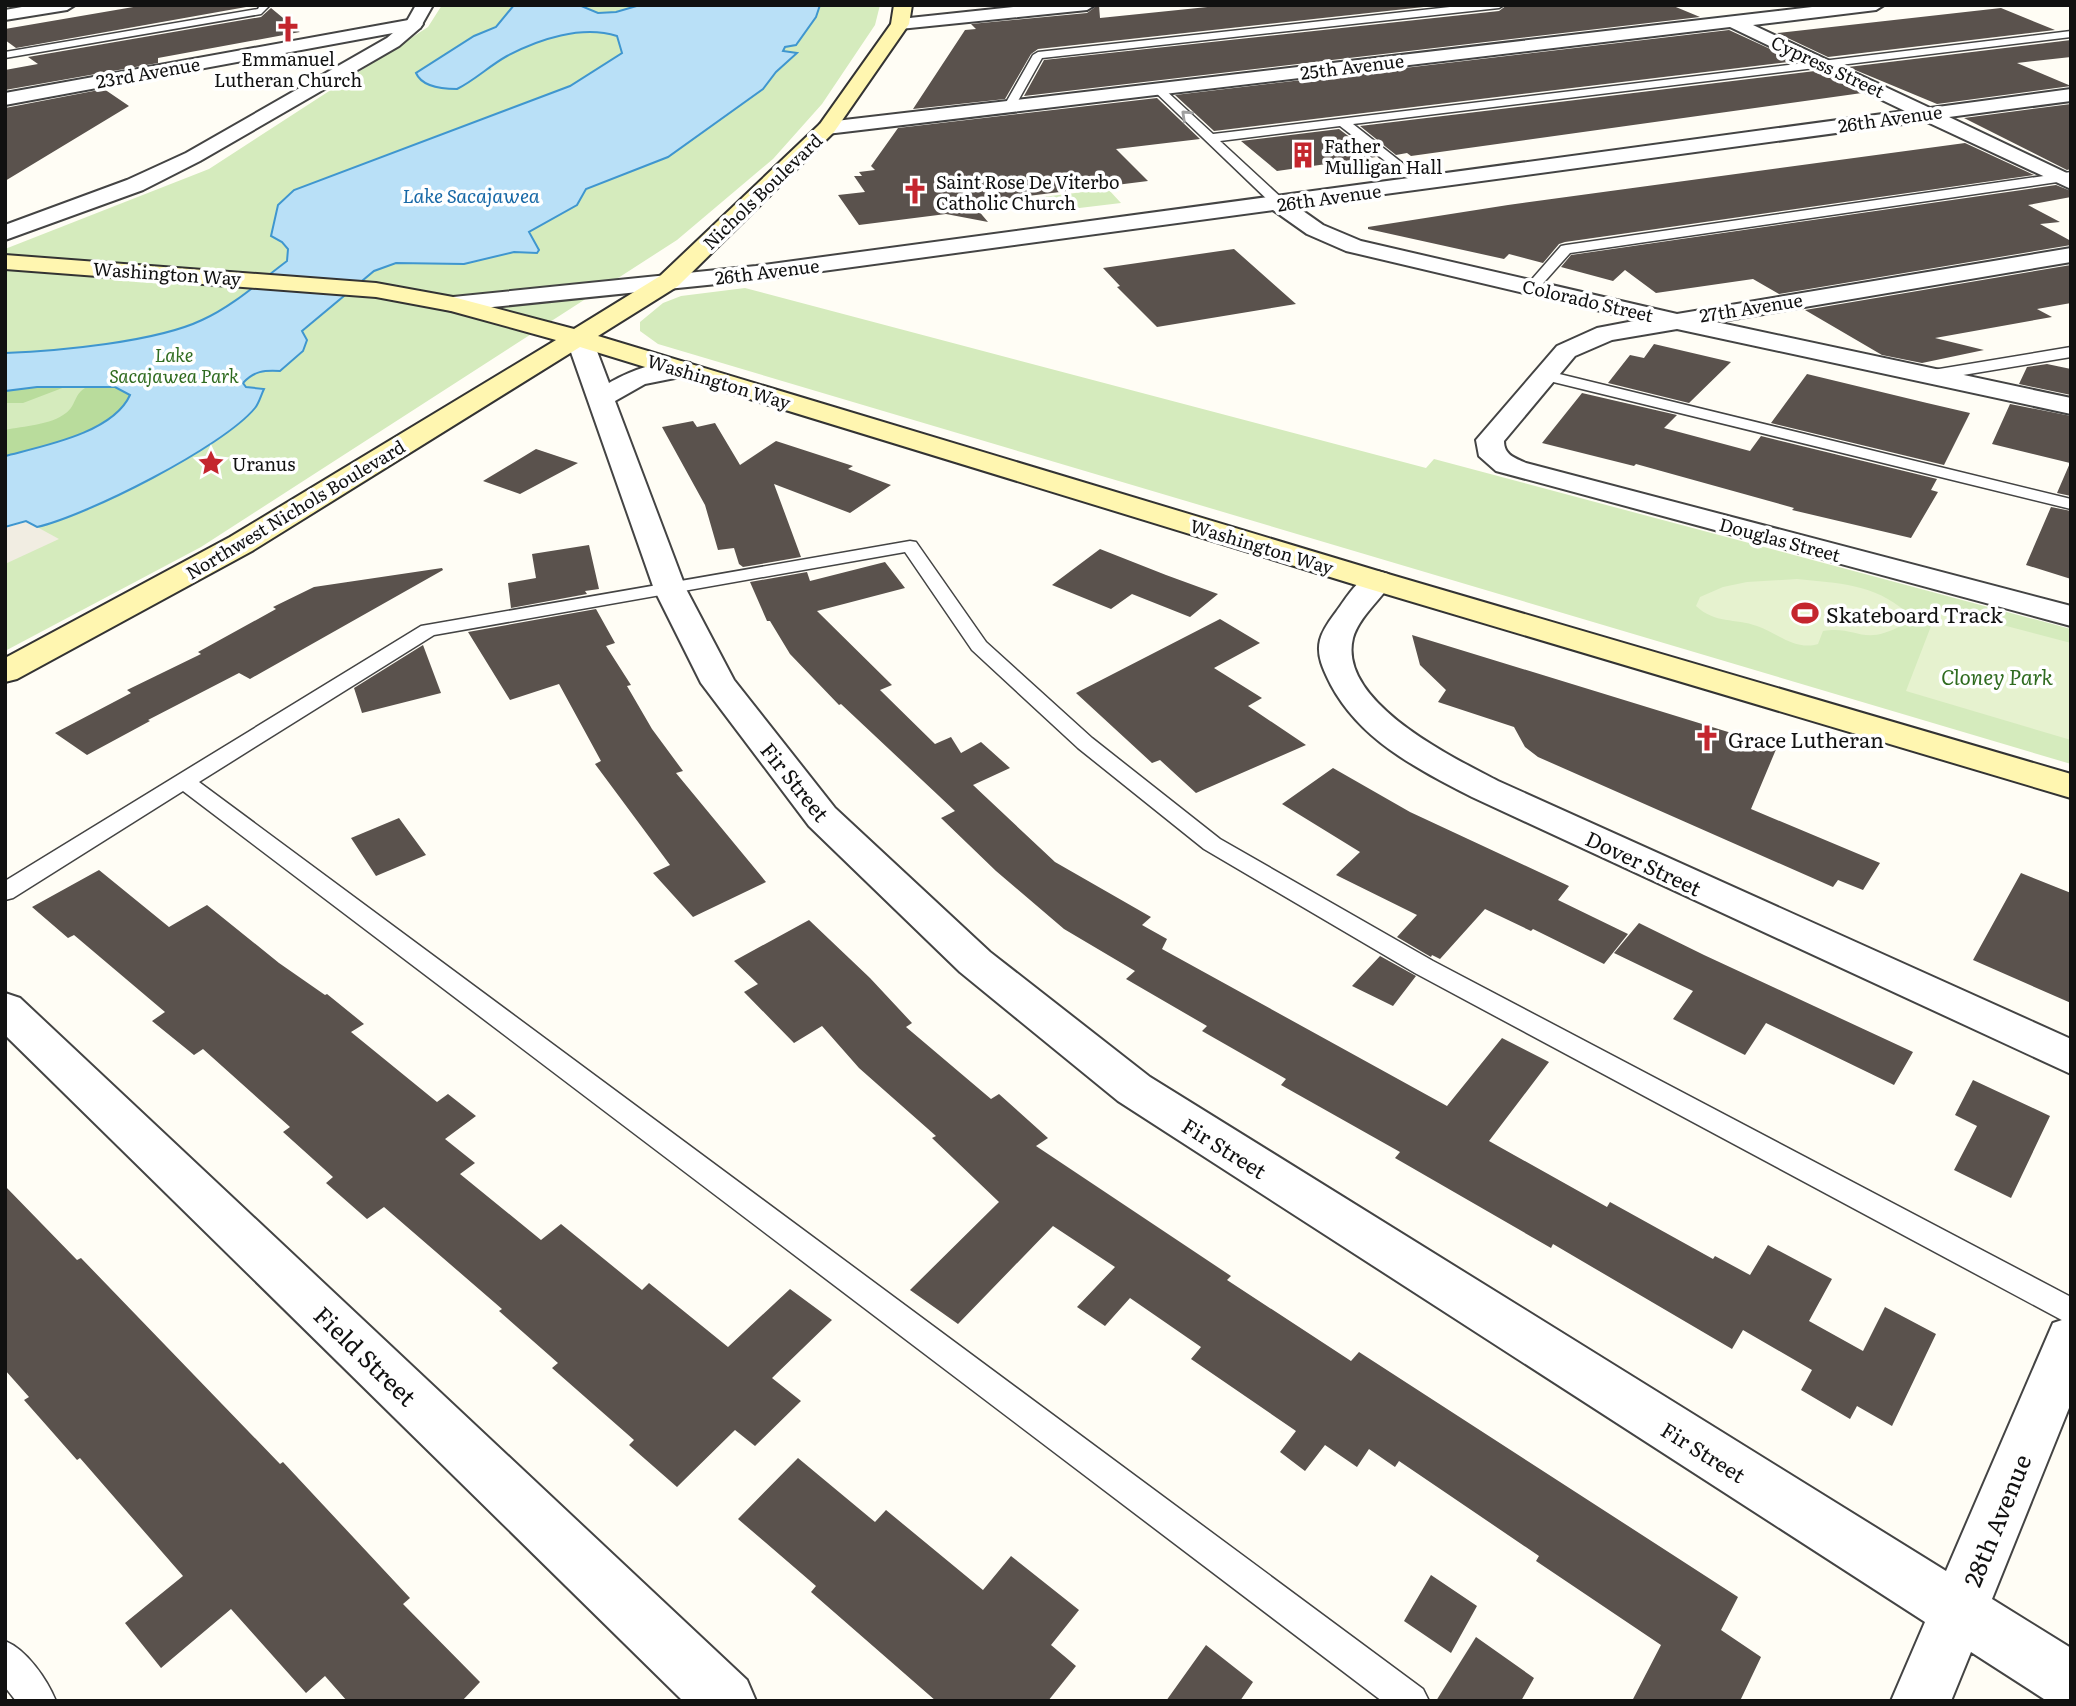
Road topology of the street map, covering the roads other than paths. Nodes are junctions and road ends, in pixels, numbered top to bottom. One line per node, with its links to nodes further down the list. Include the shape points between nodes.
1 (67, 5): 8 (street)
2 (265, 5): 13 (lane, via 261,11)
3 (425, 5): 11 (street)
4 (1087, 5): 9 (street)
5 (1499, 5): 18 (lane, via 1038,55)
6 (1698, 5): 10 (street, Cypress Street)
7 (1877, 5): 10 (street, 25th Avenue)
8 (5, 15)
9 (902, 15): 21 (main road, Nichols Boulevard)
10 (1731, 21): 14 (street, Cypress Street); 15 (street, 25th Avenue)
11 (414, 24): 17 (street, 23rd Avenue); 26 (street, via 393,42 193,157 135,185)
12 (2071, 34): 14 (lane)
13 (5, 55)
14 (1825, 65): 19 (street, Cypress Street); 20 (lane)
15 (1158, 89): 18 (street, 25th Avenue); 22 (lane, Colorado Street, one-way to 15)
16 (2071, 95): 19 (street, 26th Avenue)
17 (5, 99)
18 (1010, 106): 21 (street, 25th Avenue)
19 (1928, 113): 23 (street, Cypress Street); 24 (street, 26th Avenue)
20 (1342, 122): 22 (lane); 24 (lane)
21 (827, 128): 29 (main road, Nichols Boulevard)
22 (1211, 138): 25 (lane, Colorado Street)
23 (2067, 179): 30 (lane, via 1566,249)
24 (1420, 184): 25 (street, 26th Avenue)
25 (1280, 204): 29 (street, 26th Avenue); 30 (street, Colorado Street, via 1326,238)
26 (5, 233)
27 (2071, 255): 32 (street, 27th Avenue)
28 (5, 262): 31 (main road, Washington Way, via 376,290)
29 (669, 281): 31 (street, Washington Way); 33 (main road, Nichols Boulevard)
30 (1533, 286): 32 (street, Colorado Street)
31 (453, 304): 33 (main road, Washington Way)
32 (1672, 320): 36 (street, 27th Avenue, via 1583,341); 37 (street, Colorado Street)
33 (579, 338): 35 (main road, Washington Way); 38 (street, Fir Street); 45 (main road, Northwest Nichols Boulevard, via 241,544)
34 (2071, 352): 37 (lane)
35 (681, 369): 38 (street, via 637,378); 42 (main road, Washington Way)
36 (1543, 375): 40 (street, 27th Avenue, via 1490,440); 41 (lane)
37 (1933, 375): 39 (street, Colorado Street)
38 (601, 398): 43 (street, Fir Street)
39 (2071, 406)
40 (1492, 455): 44 (street, Douglas Street, via 1516,469)
41 (2071, 505)
42 (1377, 581): 47 (main road, Washington Way); 50 (street, Dover Street, via 1337,637 1336,661 1349,689 1382,728 1424,757)
43 (670, 589): 46 (lane, via 428,630); 51 (lane, via 911,546 979,646 1085,743 1212,844 1436,973); 53 (street, Fir Street, via 718,682 822,817 975,962 1135,1089)
44 (2071, 616)
45 (5, 671)
46 (184, 781): 48 (lane); 58 (lane)
47 (2071, 786)
48 (5, 892)
49 (5, 1009): 57 (street, Field Street)
50 (2071, 1058)
51 (2071, 1312)
52 (2071, 1339): 53 (street, 28th Avenue)
53 (1958, 1612): 55 (street, Fir Street); 59 (street, 28th Avenue)
54 (5, 1658): 56 (lane)
55 (2071, 1682)
56 (37, 1701)
57 (726, 1701)
58 (1411, 1701)
59 (1921, 1701)

